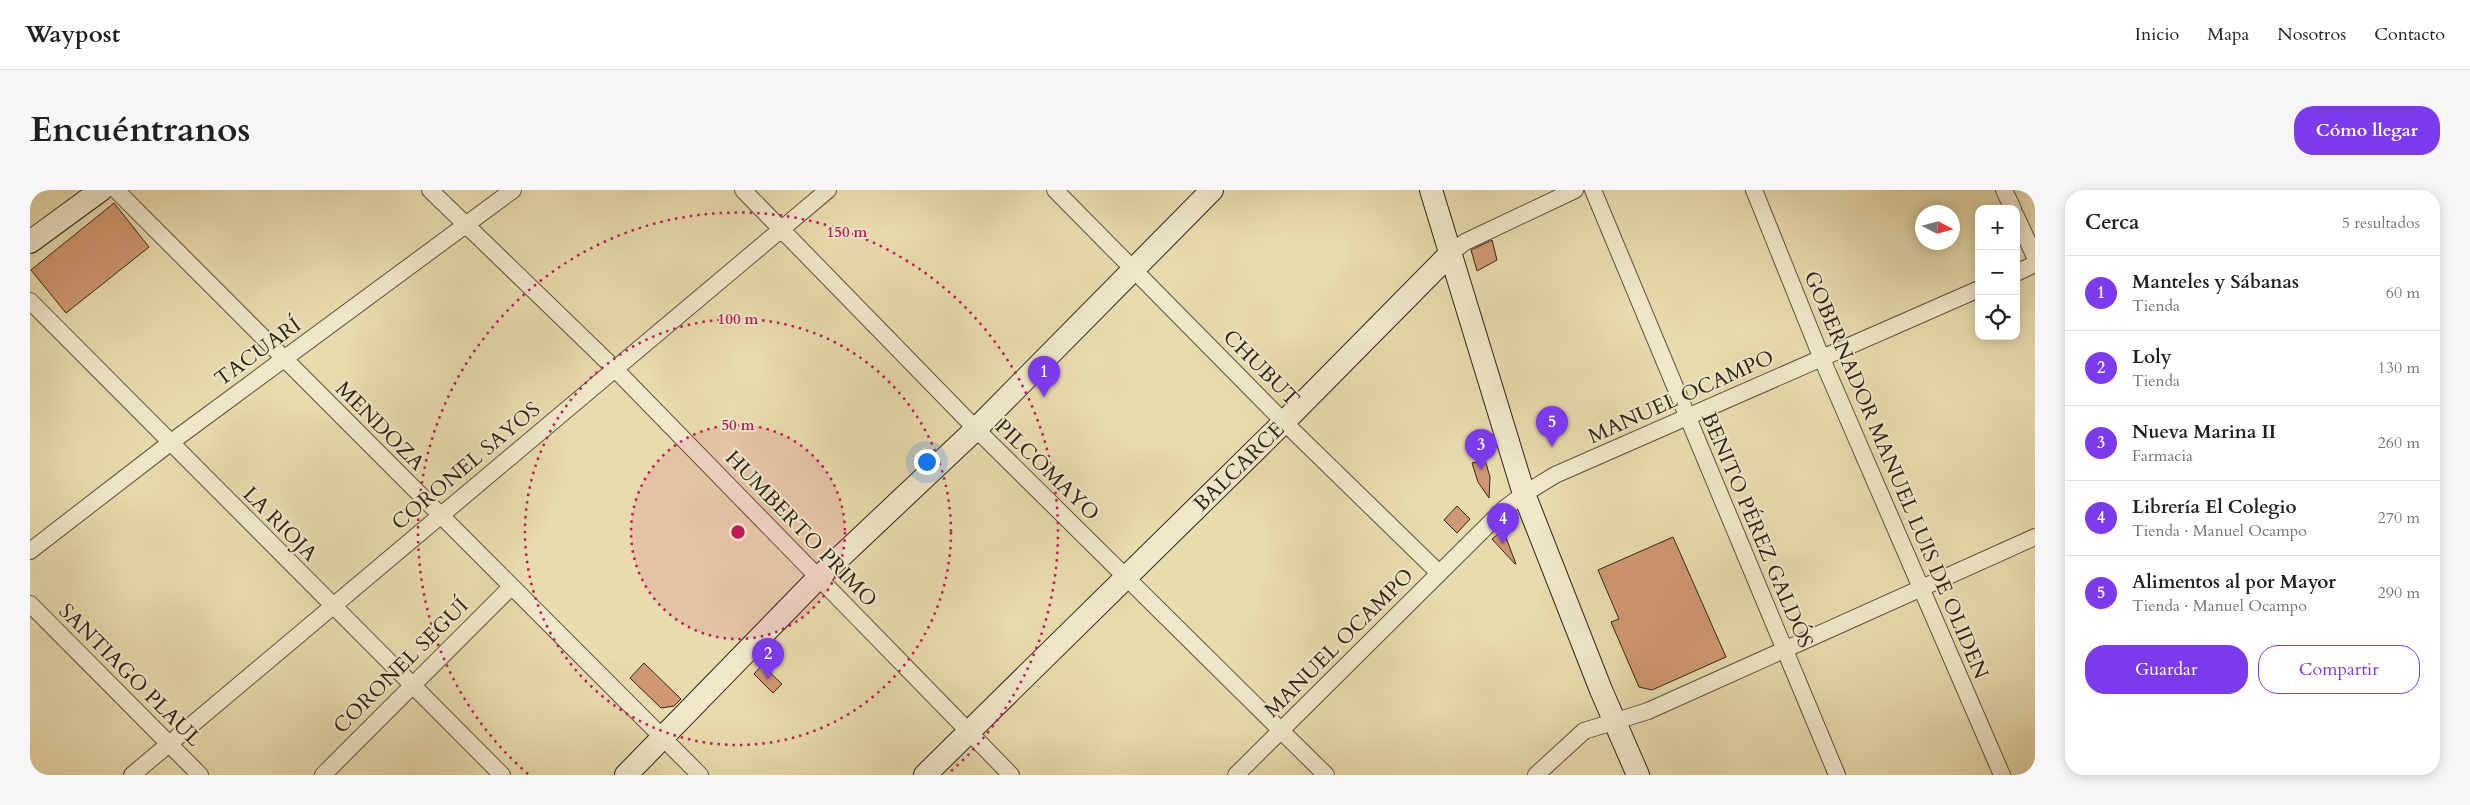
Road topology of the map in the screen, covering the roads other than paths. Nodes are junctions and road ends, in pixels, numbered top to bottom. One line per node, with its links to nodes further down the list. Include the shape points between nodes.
1 (101, 190): 18 (street)
2 (116, 190): 27 (street, MENDOZA)
3 (430, 190): 15 (street, HUMBERTO PRIMO)
4 (513, 190): 15 (street, TACUARÍ)
5 (743, 190): 17 (street, PILCOMAYO)
6 (828, 190): 17 (street, CORONEL SAYOS)
7 (1055, 190): 22 (street, CHUBUT)
8 (1212, 190): 22 (street)
9 (1431, 190): 19 (street)
10 (1575, 190): 19 (street, BALCARCE, via 1466,242)
11 (1593, 190): 29 (street, BENITO PÉREZ GALDÓS)
12 (1754, 190): 26 (street, GOBERNADOR MANUEL LUIS DE OLIDEN)
13 (2004, 190): 14 (street)
14 (2011, 205)
15 (466, 225): 27 (street, TACUARÍ); 28 (street, HUMBERTO PRIMO)
16 (2020, 225): 20 (street)
17 (781, 227): 28 (street, CORONEL SAYOS); 31 (street, PILCOMAYO)
18 (30, 242)
19 (1452, 253): 30 (street, BALCARCE); 33 (street)
20 (2035, 257)
21 (2035, 264): 23 (street)
22 (1134, 269): 30 (street, CHUBUT); 31 (street)
23 (2020, 271)
24 (1975, 291): 26 (street, MANUEL OCAMPO)
25 (30, 301): 32 (street, LA RIOJA)
26 (1822, 359): 29 (street, MANUEL OCAMPO); 41 (street, GOBERNADOR MANUEL LUIS DE OLIDEN)
27 (285, 360): 32 (street, TACUARÍ); 34 (street, MENDOZA)
28 (614, 368): 34 (street, CORONEL SAYOS); 39 (street, HUMBERTO PRIMO)
29 (1687, 418): 33 (street, MANUEL OCAMPO, via 1555,475); 44 (street, BENITO PÉREZ GALDÓS)
30 (1284, 422): 37 (street, CHUBUT); 38 (street, BALCARCE)
31 (976, 429): 38 (street, PILCOMAYO); 39 (street)
32 (170, 443): 36 (street, TACUARÍ); 43 (street, LA RIOJA)
33 (1524, 494): 37 (street, MANUEL OCAMPO, via 1504,509); 46 (street)
34 (439, 516): 40 (street, MENDOZA); 43 (street, CORONEL SAYOS)
35 (2035, 537): 41 (street)
36 (30, 551)
37 (1440, 573): 47 (street, MANUEL OCAMPO)
38 (1126, 576): 47 (street, PILCOMAYO); 48 (street, BALCARCE)
39 (818, 578): 48 (street, HUMBERTO PRIMO); 49 (street)
40 (511, 587): 45 (street, CORONEL SEGUÍ); 49 (street, MENDOZA)
41 (1921, 589): 44 (street); 64 (street, GOBERNADOR MANUEL LUIS DE OLIDEN)
42 (30, 604): 50 (street, SANTIAGO PLAUL)
43 (332, 605): 45 (street, LA RIOJA); 50 (street, CORONEL SAYOS)
44 (1783, 649): 46 (street, via 1648,711); 63 (street, BENITO PÉREZ GALDÓS)
45 (411, 685): 53 (street, CORONEL SEGUÍ); 54 (street, LA RIOJA)
46 (1614, 721): 61 (street, via 1584,731); 62 (street)
47 (1282, 730): 59 (street, MANUEL OCAMPO); 60 (street, PILCOMAYO)
48 (968, 732): 57 (street, BALCARCE); 58 (street, HUMBERTO PRIMO)
49 (663, 736): 55 (street); 56 (street, MENDOZA)
50 (168, 743): 51 (street, CORONEL SAYOS); 52 (street, SANTIAGO PLAUL)
51 (132, 775)
52 (200, 775)
53 (322, 775)
54 (502, 775)
55 (626, 775)
56 (700, 775)
57 (926, 775)
58 (1011, 775)
59 (1236, 775)
60 (1326, 775)
61 (1536, 775)
62 (1638, 775)
63 (1837, 775)
64 (2002, 775)

